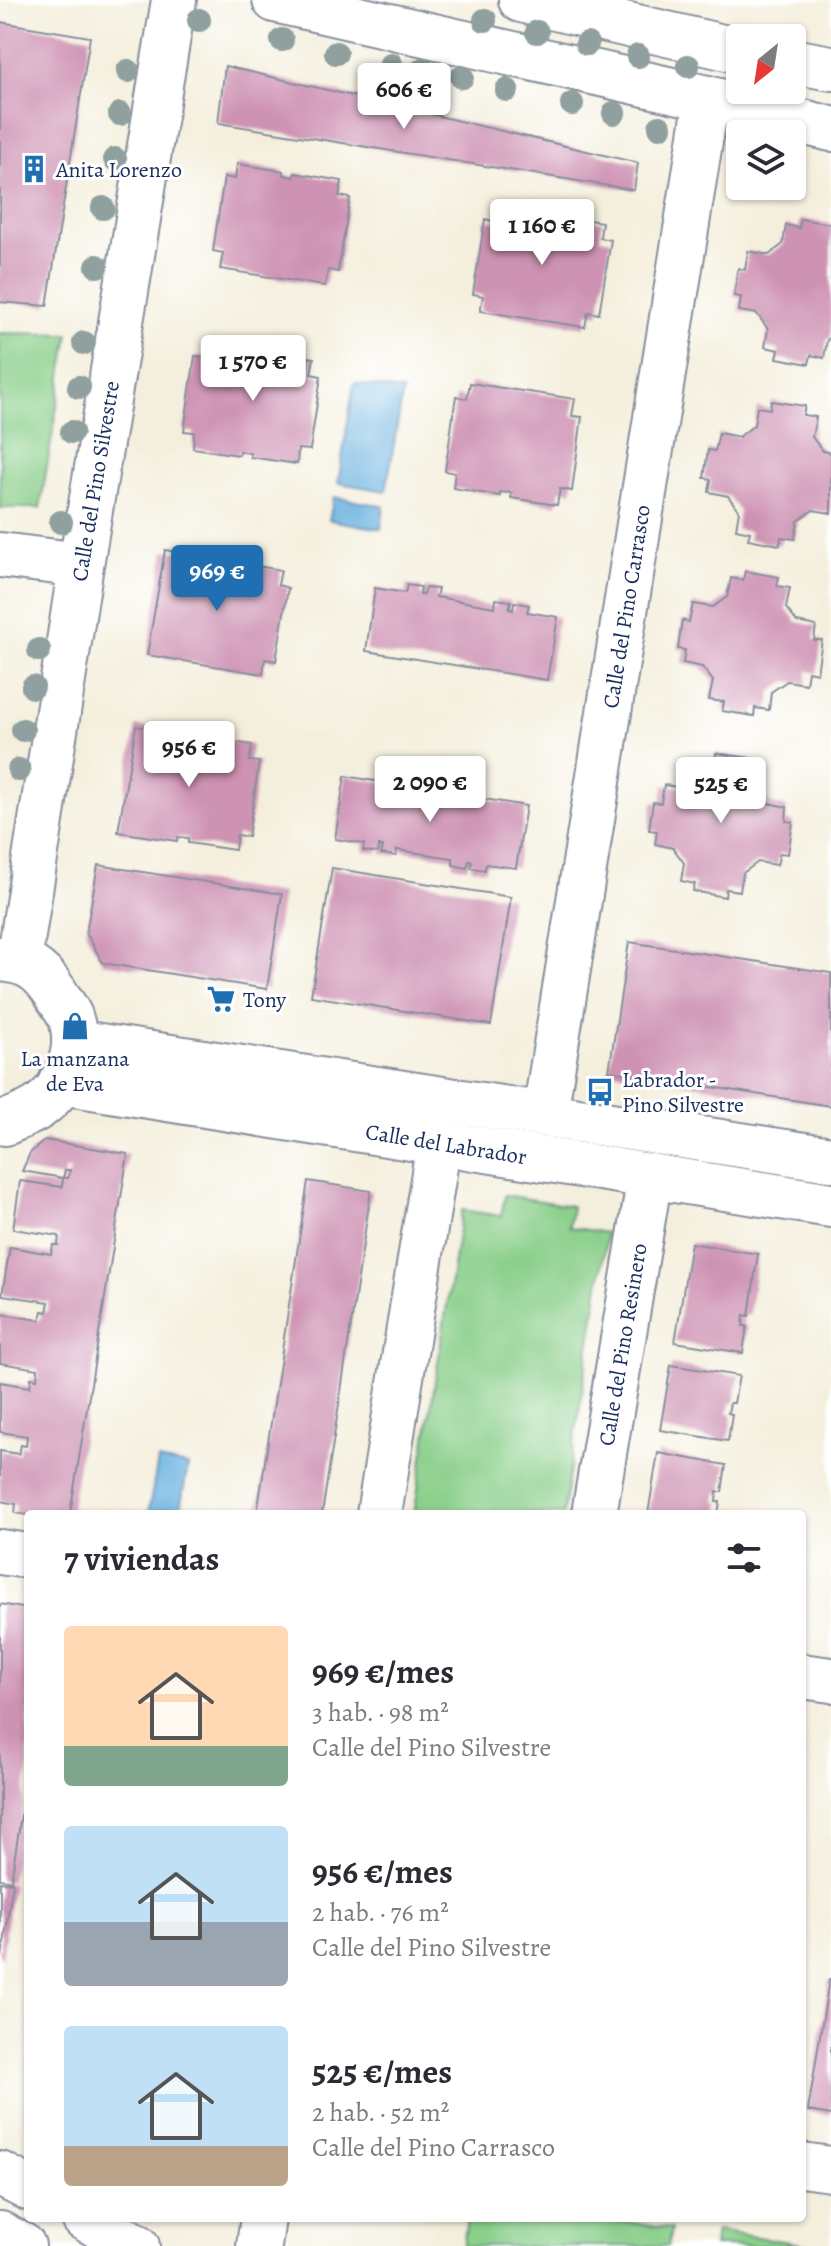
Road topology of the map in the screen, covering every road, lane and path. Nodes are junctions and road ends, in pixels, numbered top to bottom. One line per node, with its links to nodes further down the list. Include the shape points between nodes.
1 (174, 0): 10 (street, Calle del Pino Silvestre)
2 (275, 0): 7 (street)
3 (521, 0): 4 (street)
4 (726, 48)
5 (806, 64): 6 (street)
6 (831, 68)
7 (707, 98): 8 (street); 13 (street, Calle del Pino Carrasco)
8 (831, 129)
9 (0, 555): 10 (street)
10 (81, 565): 11 (street, Calle del Pino Silvestre)
11 (10, 960): 12 (street, via 45,977 70,1018)
12 (68, 1062): 13 (street, Calle del Labrador); 14 (street, via 50,1097); 15 (street, Calle del Labrador)
13 (545, 1114): 16 (street, Calle del Labrador)
14 (2, 1132)
15 (439, 1142): 17 (street, Calle del Labrador); 19 (street)
16 (831, 1159)
17 (650, 1176): 18 (street, Calle del Labrador); 20 (street, Calle del Pino Resinero)
18 (831, 1205)
19 (380, 1510)
20 (595, 1510)
21 (0, 1552): 22 (street)
22 (24, 1555)
23 (806, 1677): 24 (street)
24 (831, 1680)
25 (806, 2166): 26 (street)
26 (831, 2169)
27 (0, 2174): 28 (street)
28 (24, 2186)
29 (92, 2222): 33 (street)
30 (262, 2222): 34 (street)
31 (0, 2234): 32 (street)
32 (23, 2246)
33 (137, 2246)
34 (259, 2246)

